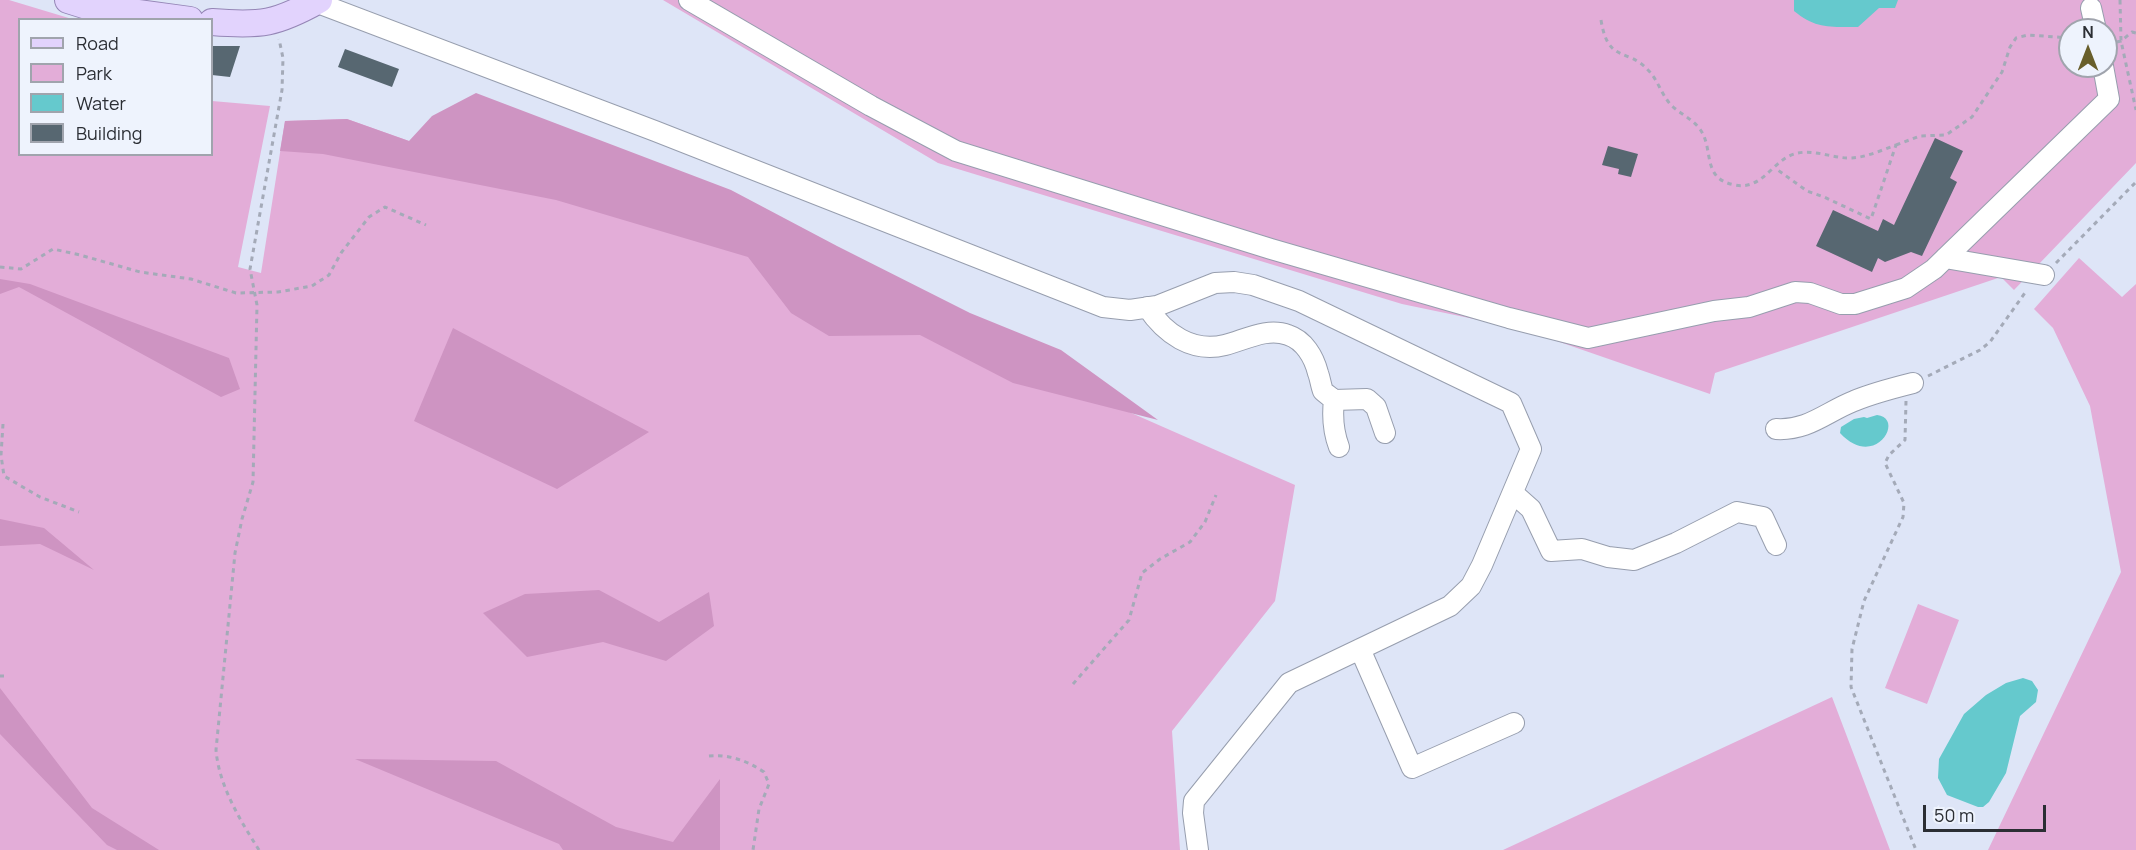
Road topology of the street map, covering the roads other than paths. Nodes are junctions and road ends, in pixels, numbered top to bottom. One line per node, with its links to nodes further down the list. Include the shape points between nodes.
1 (68, 0): 5 (main road)
2 (689, 0): 9 (lane, via 956,151 1271,249 1588,338 1749,307 1795,292 1855,304 1906,288)
3 (317, 1): 7 (main road, via 280,20 243,25); 11 (lane, via 1103,307)
4 (2091, 8): 6 (lane)
5 (175, 18)
6 (2093, 18)
7 (213, 22)
8 (2105, 78): 9 (lane, via 2109,99)
9 (1945, 258): 10 (lane)
10 (2044, 275)
11 (1147, 307): 13 (lane, via 1171,334 1209,347 1267,333 1287,334 1310,353 1323,391); 17 (lane, via 1215,284 1253,285 1299,301 1511,403 1531,449)
12 (1913, 383): 14 (lane, via 1857,399 1802,427)
13 (1334, 400): 15 (lane, via 1367,399 1376,407); 16 (lane, via 1332,416)
14 (1776, 429)
15 (1385, 433)
16 (1339, 447)
17 (1512, 493): 18 (lane, via 1531,509 1551,551 1582,549 1634,560 1737,512 1763,517); 19 (lane, via 1471,586 1450,606)
18 (1776, 545)
19 (1360, 649): 20 (lane, via 1412,768); 21 (lane, via 1289,683 1201,790 1193,813)
20 (1514, 723)
21 (1198, 850)

